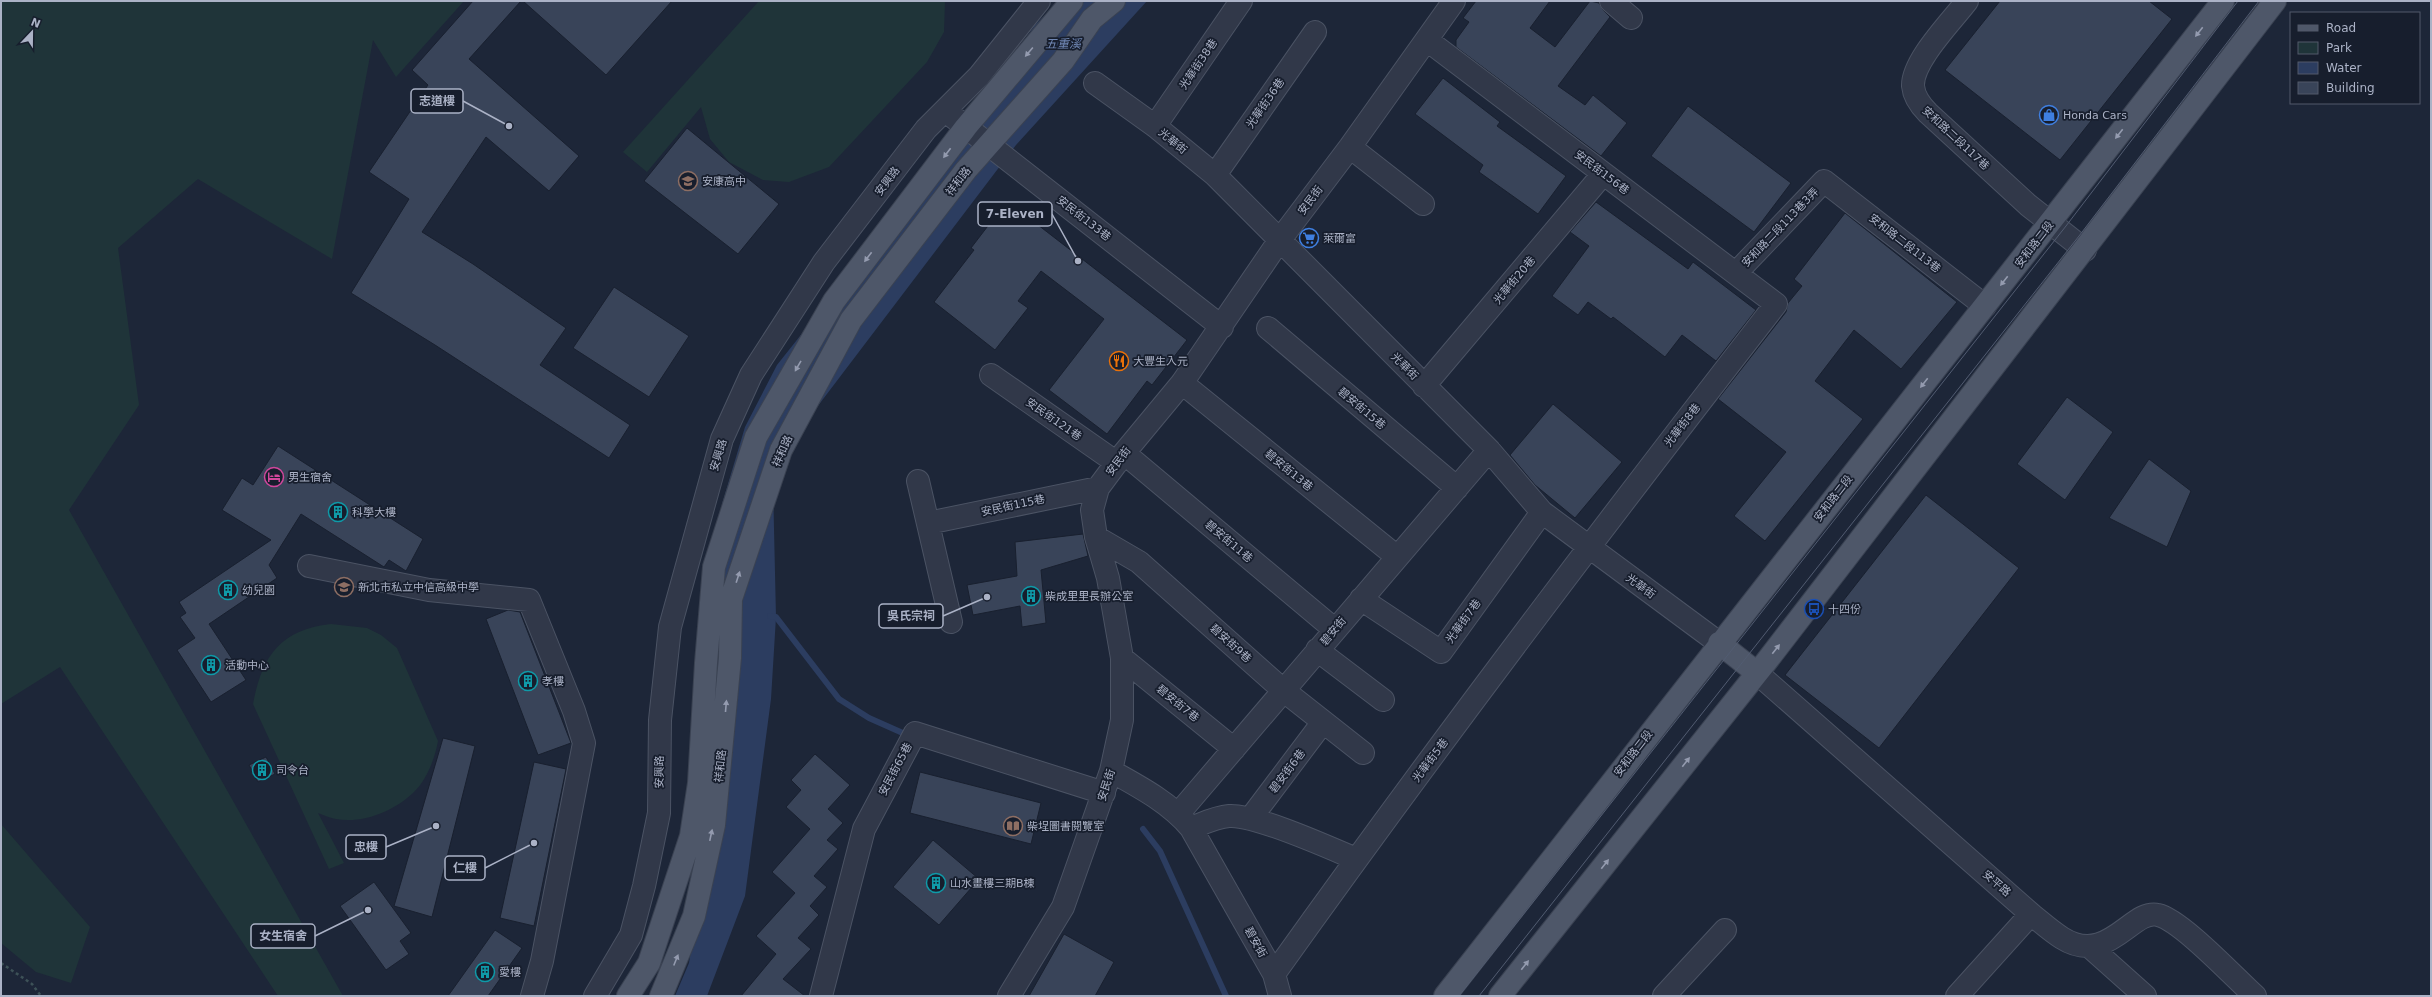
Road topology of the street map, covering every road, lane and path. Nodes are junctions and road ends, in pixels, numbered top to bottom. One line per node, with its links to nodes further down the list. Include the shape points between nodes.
1 (1040, 1): 14 (street, 安興路, via 979,76)
2 (1072, 1): 16 (main road, 祥和路, one-way to 16)
3 (1114, 1): 17 (main road, 祥和路, via 1092,19 1063,61)
4 (1241, 1): 15 (street, 光華街38巷)
5 (1454, 1): 12 (street, 安民街)
6 (1611, 1): 10 (street)
7 (1967, 1): 23 (street, 安和路二段117巷, via 1915,73 1913,87 1918,102)
8 (2223, 1): 23 (main road, 安和路二段, one-way to 23)
9 (2275, 1): 25 (main road)
10 (1631, 18)
11 (1315, 32): 20 (street, 光華街36巷)
12 (1427, 40): 18 (street, 安民街); 19 (street, 安民街156巷)
13 (1095, 83): 15 (street, 光華街)
14 (945, 110): 16 (street, 安民街133巷); 69 (street, 安興路, via 926,129 824,262 751,375 722,439 670,627 660,720 659,813 644,886 631,935)
15 (1155, 126): 20 (street, 光華街)
16 (966, 127): 17 (street, 安民街133巷); 70 (main road, 祥和路, one-way to 70, via 834,302 756,437 714,567 699,783 691,836 649,963)
17 (989, 143): 29 (street, 安民街133巷); 71 (main road, 祥和路, one-way to 17, via 694,916 714,825 730,658 731,599 781,450 851,320)
18 (1350, 147): 22 (street); 24 (street, 安民街)
19 (1603, 174): 26 (street, 安民街156巷); 33 (street, 光華街20巷)
20 (1215, 175): 24 (street, 光華街)
21 (1824, 181): 26 (street, 安和路二段113巷3弄); 28 (street, 安和路二段113巷)
22 (1423, 204)
23 (2050, 223): 25 (street, 安和路二段117巷); 28 (main road, 安和路二段, one-way to 28)
24 (1279, 241): 29 (street, 安民街); 33 (street, 光華街)
25 (2085, 250): 51 (main road, one-way to 25)
26 (1736, 272): 27 (street, 安民街156巷)
27 (1776, 304): 42 (street, 光華街8巷)
28 (1985, 306): 48 (main road, 安和路二段, one-way to 48)
29 (1222, 327): 32 (street, 安民街)
30 (1268, 328): 38 (street, 碧安街15巷)
31 (991, 375): 35 (street, 安民街121巷)
32 (1182, 383): 35 (street, 安民街); 43 (street, 碧安街13巷)
33 (1424, 386): 34 (street, 光華街)
34 (1489, 450): 38 (street, 碧安街); 39 (street, 光華街)
35 (1120, 458): 37 (street, 安民街); 47 (street, 碧安街11巷)
36 (918, 481): 40 (street)
37 (1098, 488): 40 (street, 安民街115巷); 41 (street, 安民街, via 1092,510)
38 (1457, 488): 43 (street, 碧安街)
39 (1542, 512): 42 (street, 光華街); 45 (street, 光華街7巷, via 1441,652)
40 (928, 523): 46 (street)
41 (1096, 537): 50 (street, 安民街, via 1108,578); 52 (street, 碧安街9巷, via 1139,562)
42 (1587, 547): 48 (street, 光華街); 61 (street, 光華街5巷)
43 (1396, 556): 45 (street, 碧安街)
44 (309, 566): 68 (street, via 429,590 529,600 574,711 584,743 542,961)
45 (1361, 599): 47 (street, 碧安街)
46 (951, 622)
47 (1334, 629): 49 (street, 碧安街)
48 (1719, 643): 51 (main road); 75 (main road, 安和路二段)
49 (1317, 650): 52 (street, 碧安街); 53 (street)
50 (1122, 658): 55 (street, 碧安街7巷); 57 (street, 安民街, via 1122,720)
51 (1757, 673): 62 (street, 安平路); 76 (main road, one-way to 51)
52 (1283, 690): 54 (street, 碧安街9巷); 55 (street, 碧安街)
53 (1383, 700)
54 (1323, 722): 56 (street, 碧安街9巷); 59 (street, 碧安街6巷)
55 (1234, 749): 60 (street, 碧安街)
56 (1363, 753)
57 (1111, 771): 58 (street, 安民街); 60 (street, 碧安街, via 1144,790)
58 (1104, 793): 72 (street, 安民街65巷, via 915,733 864,828); 73 (street, 安民街, via 1064,907)
59 (1250, 819): 60 (street, via 1230,816 1209,820); 61 (street)
60 (1185, 820): 66 (street, 碧安街)
61 (1356, 859): 66 (street, 光華街5巷)
62 (2031, 914): 64 (street, 安平路, via 2062,938); 78 (street)
63 (1725, 930): 77 (street)
64 (2089, 946): 79 (street); 80 (street, 安平路, via 2119,936 2147,915 2157,914 2177,924)
65 (1, 963): 67 (path, via 32,984)
66 (1274, 974): 74 (street, 碧安街)
67 (41, 996)
68 (532, 996)
69 (595, 996)
70 (628, 996)
71 (661, 996)
72 (821, 996)
73 (1009, 996)
74 (1280, 996)
75 (1445, 996)
76 (1500, 996)
77 (1664, 996)
78 (1957, 996)
79 (2145, 996)
80 (2255, 996)

